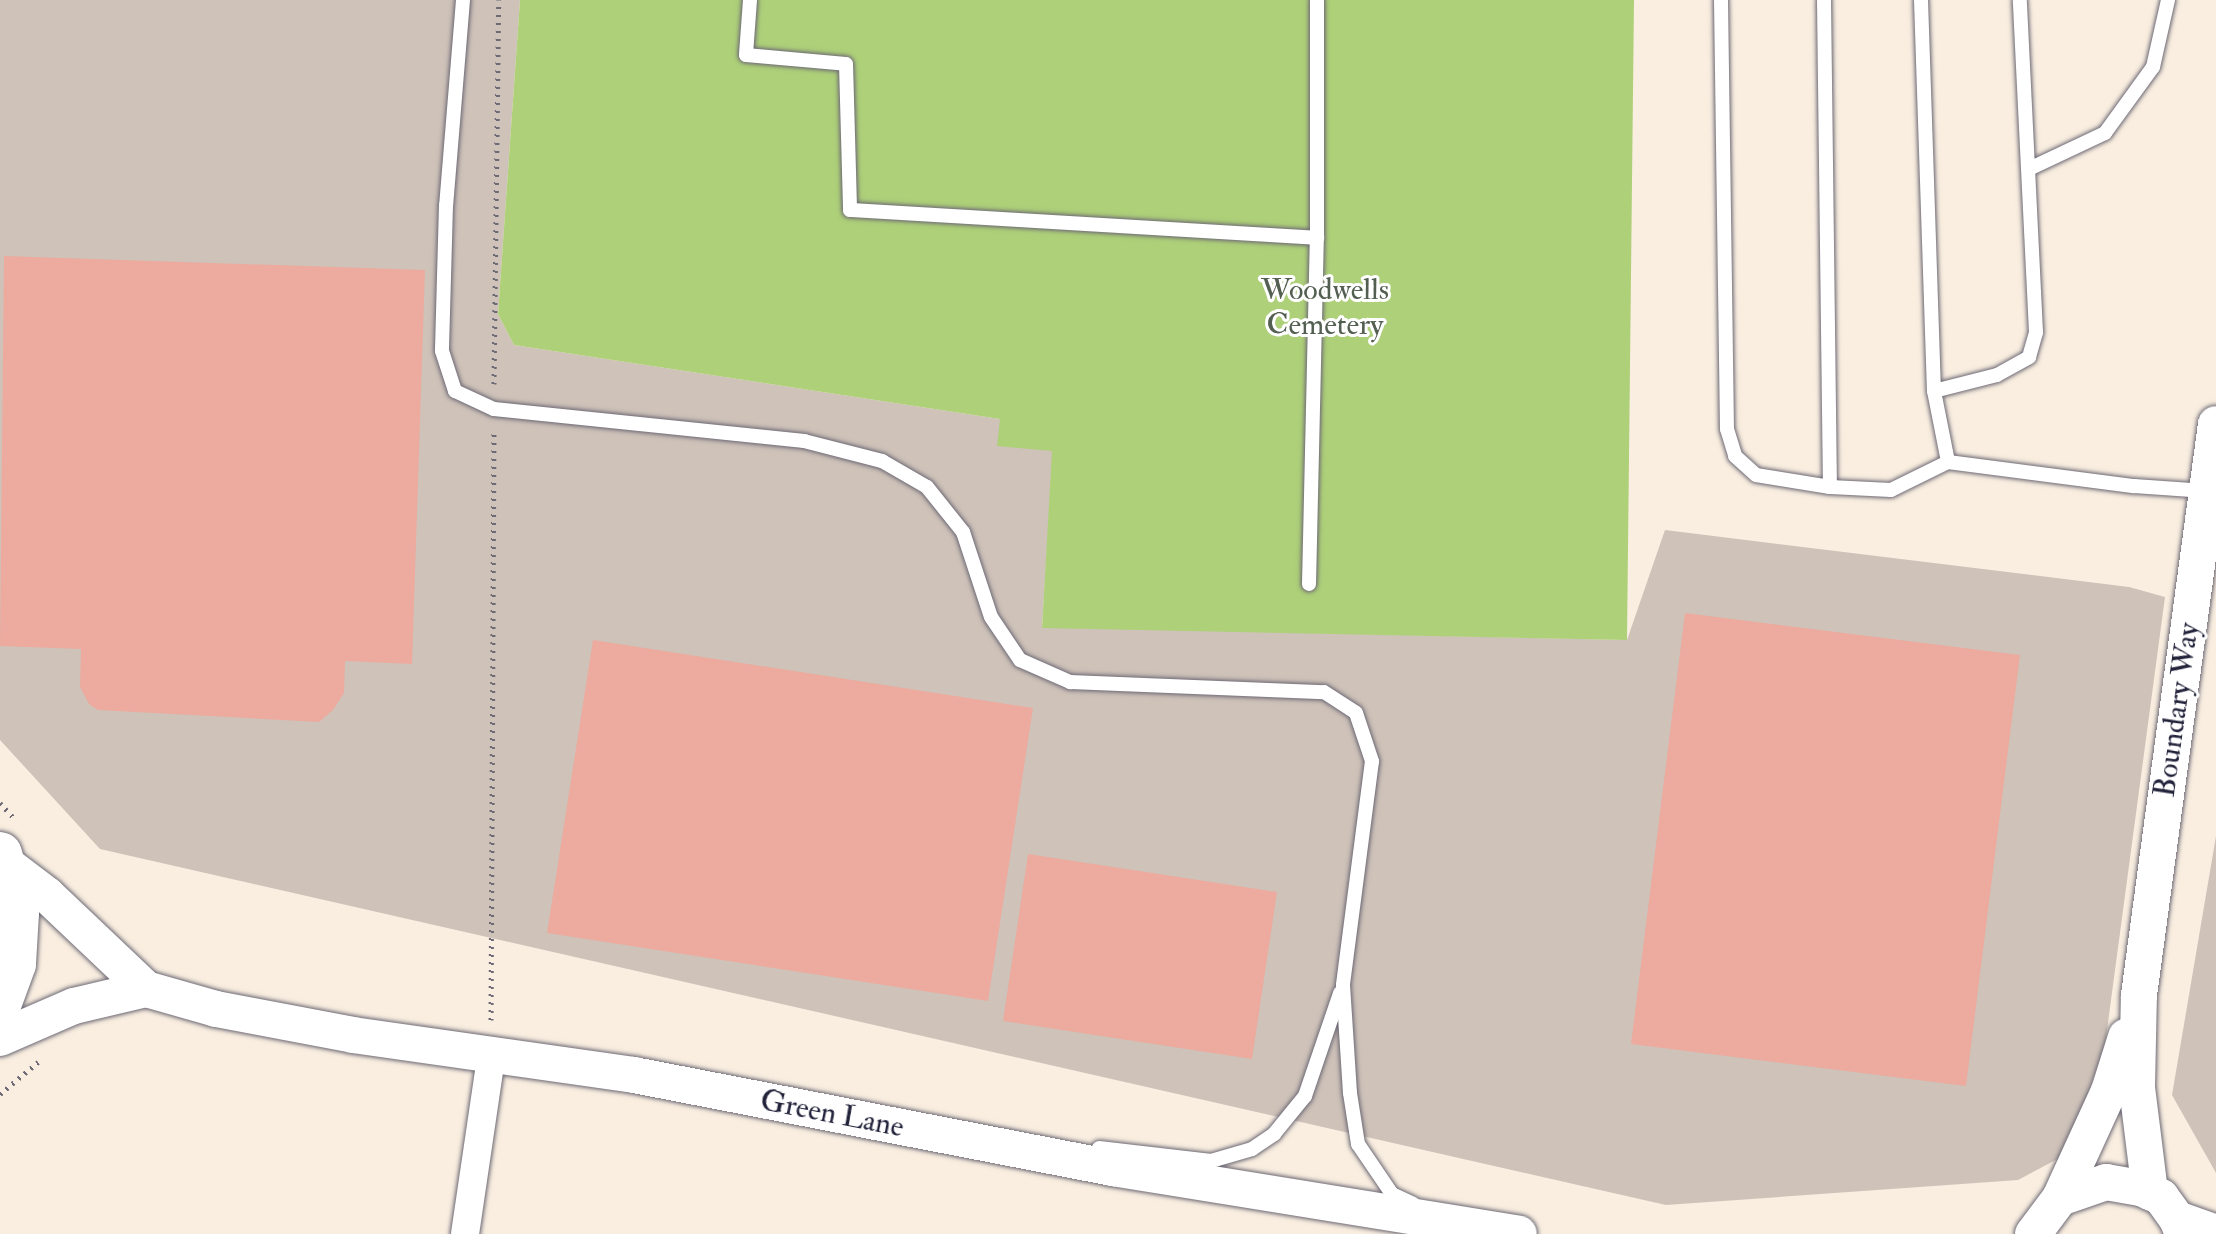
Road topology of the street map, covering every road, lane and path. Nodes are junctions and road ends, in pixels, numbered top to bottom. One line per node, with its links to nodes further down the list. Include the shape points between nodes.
1 (463, 0): 13 (lane, via 446,205 442,351 455,391)
2 (499, 0): 13 (path)
3 (750, 0): 11 (lane, via 746,55 846,64 850,210)
4 (1317, 0): 11 (lane)
5 (1721, 0): 16 (lane, via 1727,429 1735,456 1756,475)
6 (1824, 0): 16 (lane)
7 (1921, 0): 12 (lane)
8 (2020, 0): 10 (lane)
9 (2168, 0): 10 (lane, via 2153,67 2105,133)
10 (2031, 168): 12 (lane, via 2036,332 2029,357 1997,375)
11 (1317, 238): 18 (lane)
12 (1934, 391): 15 (lane)
13 (494, 409): 20 (lane, via 804,441 882,461 927,487 963,532 991,617 1020,660 1070,682 1324,692 1356,713 1372,761); 25 (path)
14 (2216, 424): 17 (street, Boundary Way)
15 (1948, 462): 16 (lane, via 1891,490); 17 (lane)
16 (1830, 487)
17 (2206, 491): 22 (street, Boundary Way)
18 (1309, 584)
19 (3, 859): 21 (street, Green Lane); 23 (highway, via 17,913 14,964)
20 (1343, 985): 26 (lane, via 1305,1096 1274,1134 1252,1149 1211,1161); 29 (lane, via 1358,1144 1392,1194)
21 (146, 989): 24 (street, Green Lane, via 74,1006); 25 (street, Green Lane, via 216,1009)
22 (2139, 995): 27 (street, Boundary Way, via 2137,1087); 28 (street, Boundary Way, via 2109,1091)
23 (0, 1002)
24 (0, 1038)
25 (491, 1057): 26 (street, Green Lane, via 634,1075); 32 (street)
26 (899, 1127): 29 (street, Green Lane)
27 (2150, 1192): 28 (street, via 2106,1182); 30 (street, via 2161,1197)
28 (2044, 1218): 34 (street)
29 (1453, 1224): 33 (street, Green Lane)
30 (2180, 1227): 31 (street)
31 (2216, 1233)
32 (465, 1234)
33 (1519, 1234)
34 (2002, 1234)

